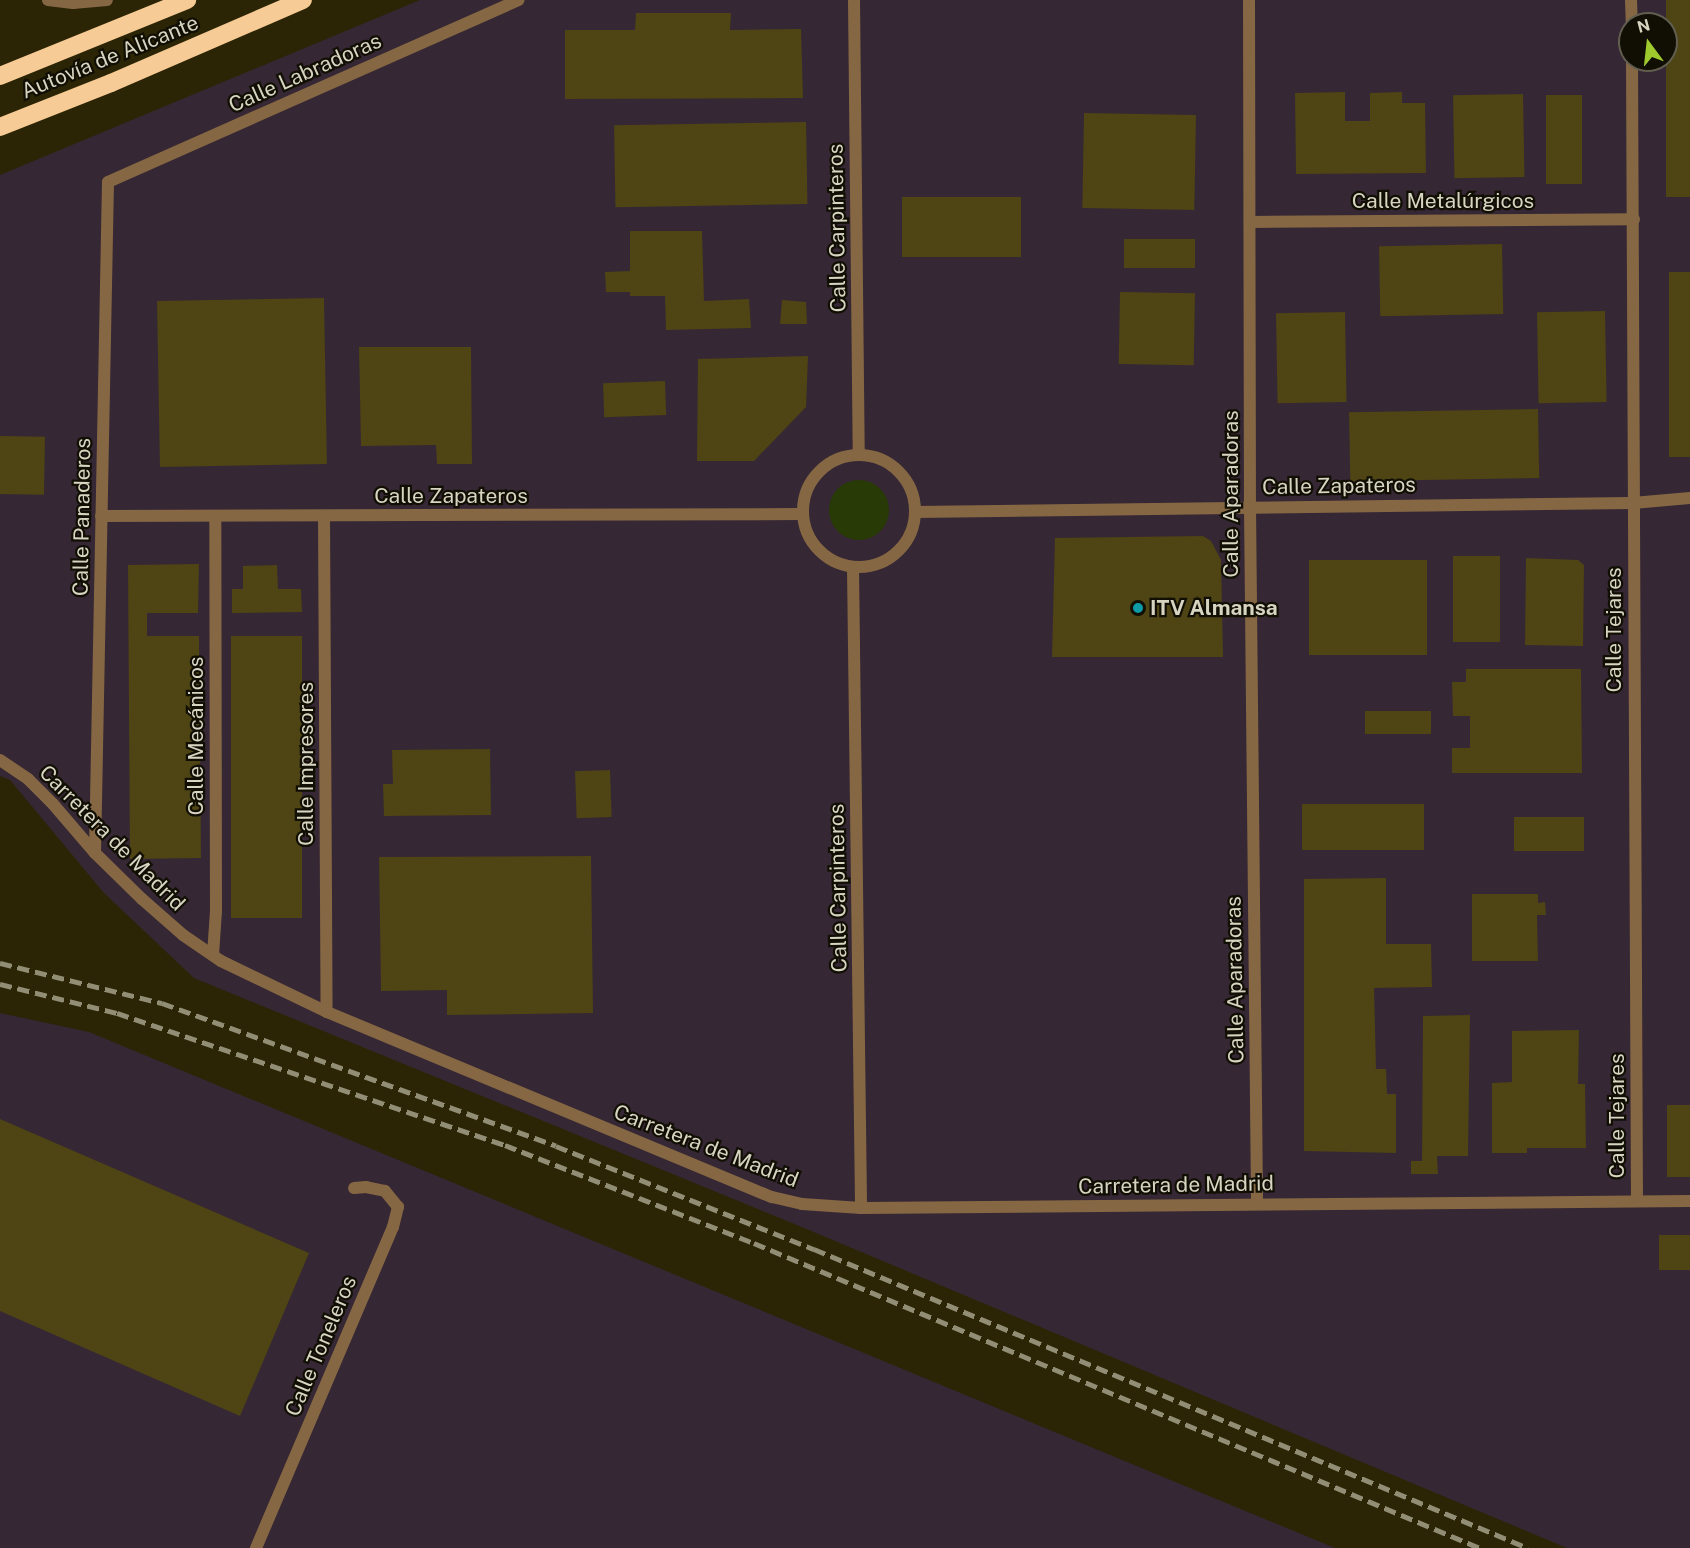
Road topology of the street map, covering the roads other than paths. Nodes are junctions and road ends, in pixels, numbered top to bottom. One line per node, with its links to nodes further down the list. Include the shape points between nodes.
1 (48, 0): 2 (street)
2 (108, 0)
3 (187, 0): 9 (highway, Autovía de Alicante)
4 (303, 0): 10 (highway, Autovía de Alicante)
5 (519, 0): 11 (street, Calle Labradoras)
6 (854, 0): 14 (street, Calle Carpinteros)
7 (1249, 0): 13 (street, Calle Aparadoras)
8 (1632, 72): 12 (street, Calle Tejares)
9 (0, 76)
10 (0, 127)
11 (108, 182): 20 (street, Calle Panaderos)
12 (1634, 219): 13 (street, Calle Metalúrgicos); 16 (street, Calle Tejares)
13 (1251, 222): 17 (street, Calle Aparadoras)
14 (860, 455): 18 (street, via 894,466 906,479); 19 (street, via 843,456 813,478 804,495)
15 (1690, 498): 16 (street, Calle Zapateros)
16 (1634, 503): 17 (street, Calle Zapateros); 30 (street, Calle Tejares)
17 (1250, 507): 18 (street, Calle Zapateros); 31 (street, Calle Aparadoras)
18 (915, 512): 23 (street, via 912,530 903,546 880,562)
19 (802, 514): 22 (street, Calle Zapateros); 23 (street, via 809,537 823,556)
20 (101, 516): 21 (street, Calle Zapateros); 25 (street, Calle Panaderos)
21 (215, 516): 22 (street, Calle Zapateros); 26 (street, Calle Mecánicos)
22 (324, 516): 27 (street, Calle Impresores)
23 (853, 567): 32 (street, Calle Carpinteros)
24 (0, 760): 25 (street, Carretera de Madrid, via 28,779)
25 (95, 853): 26 (street, Carretera de Madrid, via 174,928)
26 (213, 955): 27 (street, Carretera de Madrid)
27 (327, 1012): 32 (street, Carretera de Madrid, via 772,1197 802,1204)
28 (354, 1188): 33 (street, Calle Toneleros, via 385,1191 398,1207 393,1227)
29 (1690, 1200): 30 (street, Carretera de Madrid)
30 (1637, 1201): 31 (street, Carretera de Madrid)
31 (1257, 1204): 32 (street, Carretera de Madrid)
32 (861, 1208)
33 (256, 1548)

